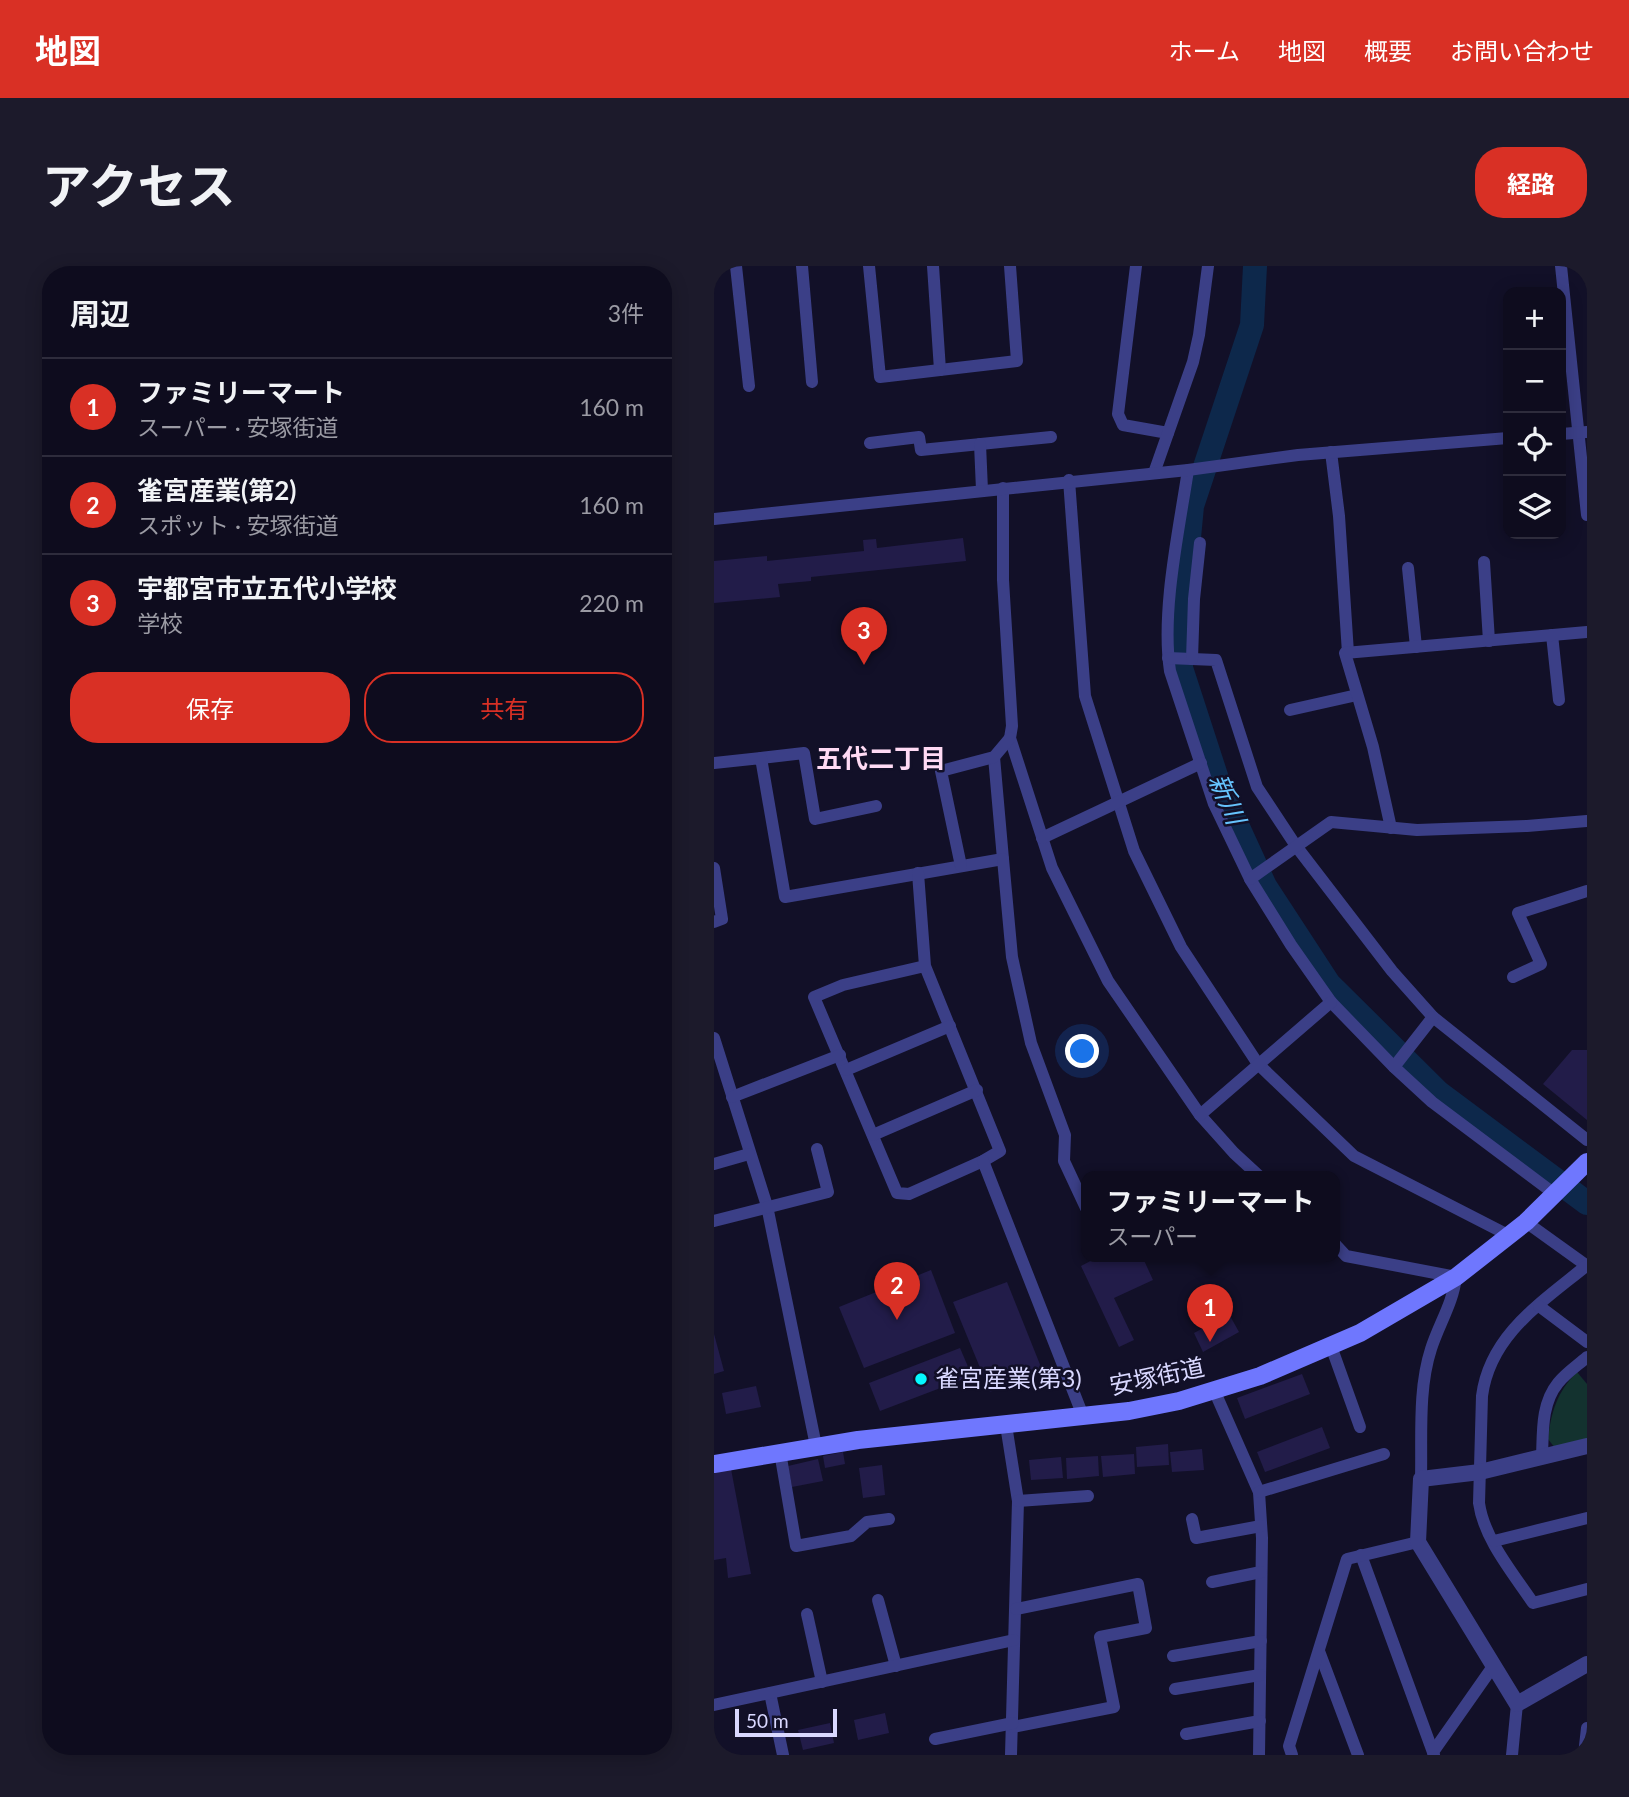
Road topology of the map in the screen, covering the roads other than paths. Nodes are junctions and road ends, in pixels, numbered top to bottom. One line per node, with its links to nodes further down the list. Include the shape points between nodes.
1 (736, 266): 11 (street)
2 (802, 266): 10 (street)
3 (869, 266): 9 (street, via 880,377)
4 (933, 266): 9 (street)
5 (1010, 266): 9 (street, via 1017,361)
6 (1136, 266): 13 (street, via 1118,414 1123,425)
7 (1208, 266): 13 (street, via 1193,362)
8 (1561, 266): 12 (street)
9 (940, 370)
10 (812, 382)
11 (749, 386)
12 (1583, 432): 24 (street)
13 (1168, 433): 20 (street)
14 (1051, 437): 17 (street)
15 (1503, 438): 18 (street)
16 (870, 443): 17 (street, via 919,437 921,450)
17 (980, 444): 23 (street)
18 (1331, 452): 19 (street); 33 (street)
19 (1193, 469): 20 (street); 34 (street, via 1170,588)
20 (1154, 473): 21 (street)
21 (1069, 481): 22 (street); 43 (street, via 1085,696)
22 (1003, 488): 23 (street); 38 (street)
23 (982, 490): 25 (street)
24 (1587, 515)
25 (714, 519)
26 (1200, 543): 34 (street, via 1194,599)
27 (1484, 562): 31 (street)
28 (1408, 568): 32 (street)
29 (1587, 632): 30 (street)
30 (1552, 635): 31 (street); 36 (street)
31 (1489, 641): 32 (street)
32 (1416, 647): 33 (street)
33 (1348, 653): 35 (street)
34 (1180, 658): 42 (street, via 1170,671); 48 (street, via 1216,660 1257,787)
35 (1357, 695): 37 (street); 46 (street)
36 (1559, 700)
37 (1290, 710)
38 (1010, 738): 39 (street); 47 (street)
39 (994, 757): 49 (street); 50 (street, via 941,771)
40 (761, 758): 41 (street); 44 (street, via 804,753 815,819); 52 (street, via 785,897)
41 (714, 762)
42 (1201, 763): 43 (street); 53 (street, via 1214,804)
43 (1118, 802): 47 (street); 63 (street, via 1134,851 1175,935)
44 (876, 806)
45 (1587, 821): 46 (street, via 1474,829)
46 (1391, 828): 48 (street, via 1331,822)
47 (1042, 838): 68 (street, via 1108,981)
48 (1296, 846): 53 (street); 59 (street)
49 (1003, 859): 50 (street); 78 (street, via 1012,957 1031,1043 1065,1135 1064,1161)
50 (961, 866): 52 (street)
51 (714, 868): 55 (street, via 722,919)
52 (918, 873): 56 (street)
53 (1257, 874): 58 (street, via 1291,945)
54 (1587, 891): 57 (street, via 1518,913 1541,964)
55 (714, 922)
56 (925, 966): 60 (street); 62 (street, via 814,997)
57 (1513, 977)
58 (1331, 1002): 63 (street); 64 (street)
59 (1433, 1017): 64 (street); 70 (street)
60 (950, 1026): 65 (street); 66 (street)
61 (714, 1038): 67 (street)
62 (840, 1055): 65 (street); 67 (street)
63 (1258, 1064): 68 (street); 82 (street, via 1354,1156)
64 (1396, 1065): 77 (street, via 1432,1102)
65 (846, 1070): 69 (street)
66 (977, 1090): 69 (street); 73 (street, via 1000,1151)
67 (732, 1097): 72 (street)
68 (1199, 1115): 76 (street)
69 (873, 1135): 73 (street, via 897,1193 909,1194)
70 (1587, 1140)
71 (817, 1149): 79 (street, via 828,1192)
72 (749, 1154): 75 (street); 79 (street)
73 (983, 1161): 91 (street)
74 (1587, 1162): 77 (main road, 安塚街道)
75 (714, 1164)
76 (1254, 1171)
77 (1561, 1189): 81 (main road, 安塚街道)
78 (1081, 1197)
79 (767, 1206): 80 (street); 94 (street)
80 (714, 1221)
81 (1526, 1222): 82 (main road, 安塚街道); 84 (street)
82 (1510, 1236): 85 (main road, 安塚街道)
83 (1340, 1250): 85 (street, via 1346,1256)
84 (1587, 1266): 86 (street)
85 (1456, 1277): 88 (main road, 安塚街道); 101 (street, via 1454,1296 1431,1349 1425,1376)
86 (1539, 1306): 87 (street); 100 (street, via 1497,1348 1484,1381)
87 (1587, 1342)
88 (1331, 1346): 90 (main road, 安塚街道); 93 (street)
89 (1587, 1357): 98 (street, via 1557,1383 1548,1400)
90 (1214, 1390): 91 (main road, 安塚街道, via 1129,1411); 102 (street)
91 (1083, 1416): 92 (main road, 安塚街道)
92 (1006, 1425): 94 (main road, 安塚街道); 104 (street)
93 (1360, 1427)
94 (816, 1446): 96 (main road, 安塚街道)
95 (1587, 1446): 98 (street)
96 (780, 1452): 99 (main road, 安塚街道); 105 (street, via 796,1546 851,1536 867,1522)
97 (1384, 1454): 102 (street)
98 (1542, 1458): 100 (street)
99 (714, 1464)
100 (1480, 1472): 101 (street); 109 (street, via 1480,1512)
101 (1420, 1479): 110 (street)
102 (1259, 1492): 108 (street)
103 (1088, 1496): 104 (street)
104 (1018, 1501): 116 (street)
105 (889, 1518)
106 (1192, 1518): 108 (street, via 1196,1538)
107 (1587, 1518): 109 (street)
108 (1261, 1526): 112 (street)
109 (1494, 1541): 114 (street, via 1533,1603)
110 (1418, 1542): 111 (street); 123 (street)
111 (1362, 1555): 120 (street, via 1347,1559); 136 (street)
112 (1261, 1572): 113 (street); 119 (street)
113 (1212, 1582)
114 (1587, 1589)
115 (878, 1600): 124 (street)
116 (1016, 1609): 118 (street); 132 (street, via 1138,1584 1146,1628 1100,1637 1114,1707)
117 (807, 1614): 126 (street)
118 (1014, 1640): 124 (street); 132 (street)
119 (1261, 1641): 121 (street); 125 (street)
120 (1319, 1651): 140 (street, via 1289,1746); 141 (street)
121 (1173, 1656)
122 (1587, 1664): 129 (street)
123 (1494, 1665): 129 (street); 136 (street)
124 (896, 1666): 126 (street)
125 (1260, 1675): 127 (street); 131 (street)
126 (822, 1682): 128 (street)
127 (1175, 1689)
128 (770, 1693): 130 (street); 137 (street)
129 (1517, 1704): 142 (street)
130 (714, 1705)
131 (1260, 1721): 134 (street); 139 (street)
132 (1013, 1725): 135 (street); 138 (street)
133 (1587, 1728): 143 (street)
134 (1186, 1734)
135 (935, 1739)
136 (1434, 1753)
137 (783, 1755)
138 (1011, 1755)
139 (1259, 1755)
140 (1292, 1755)
141 (1357, 1755)
142 (1511, 1755)
143 (1584, 1755)

